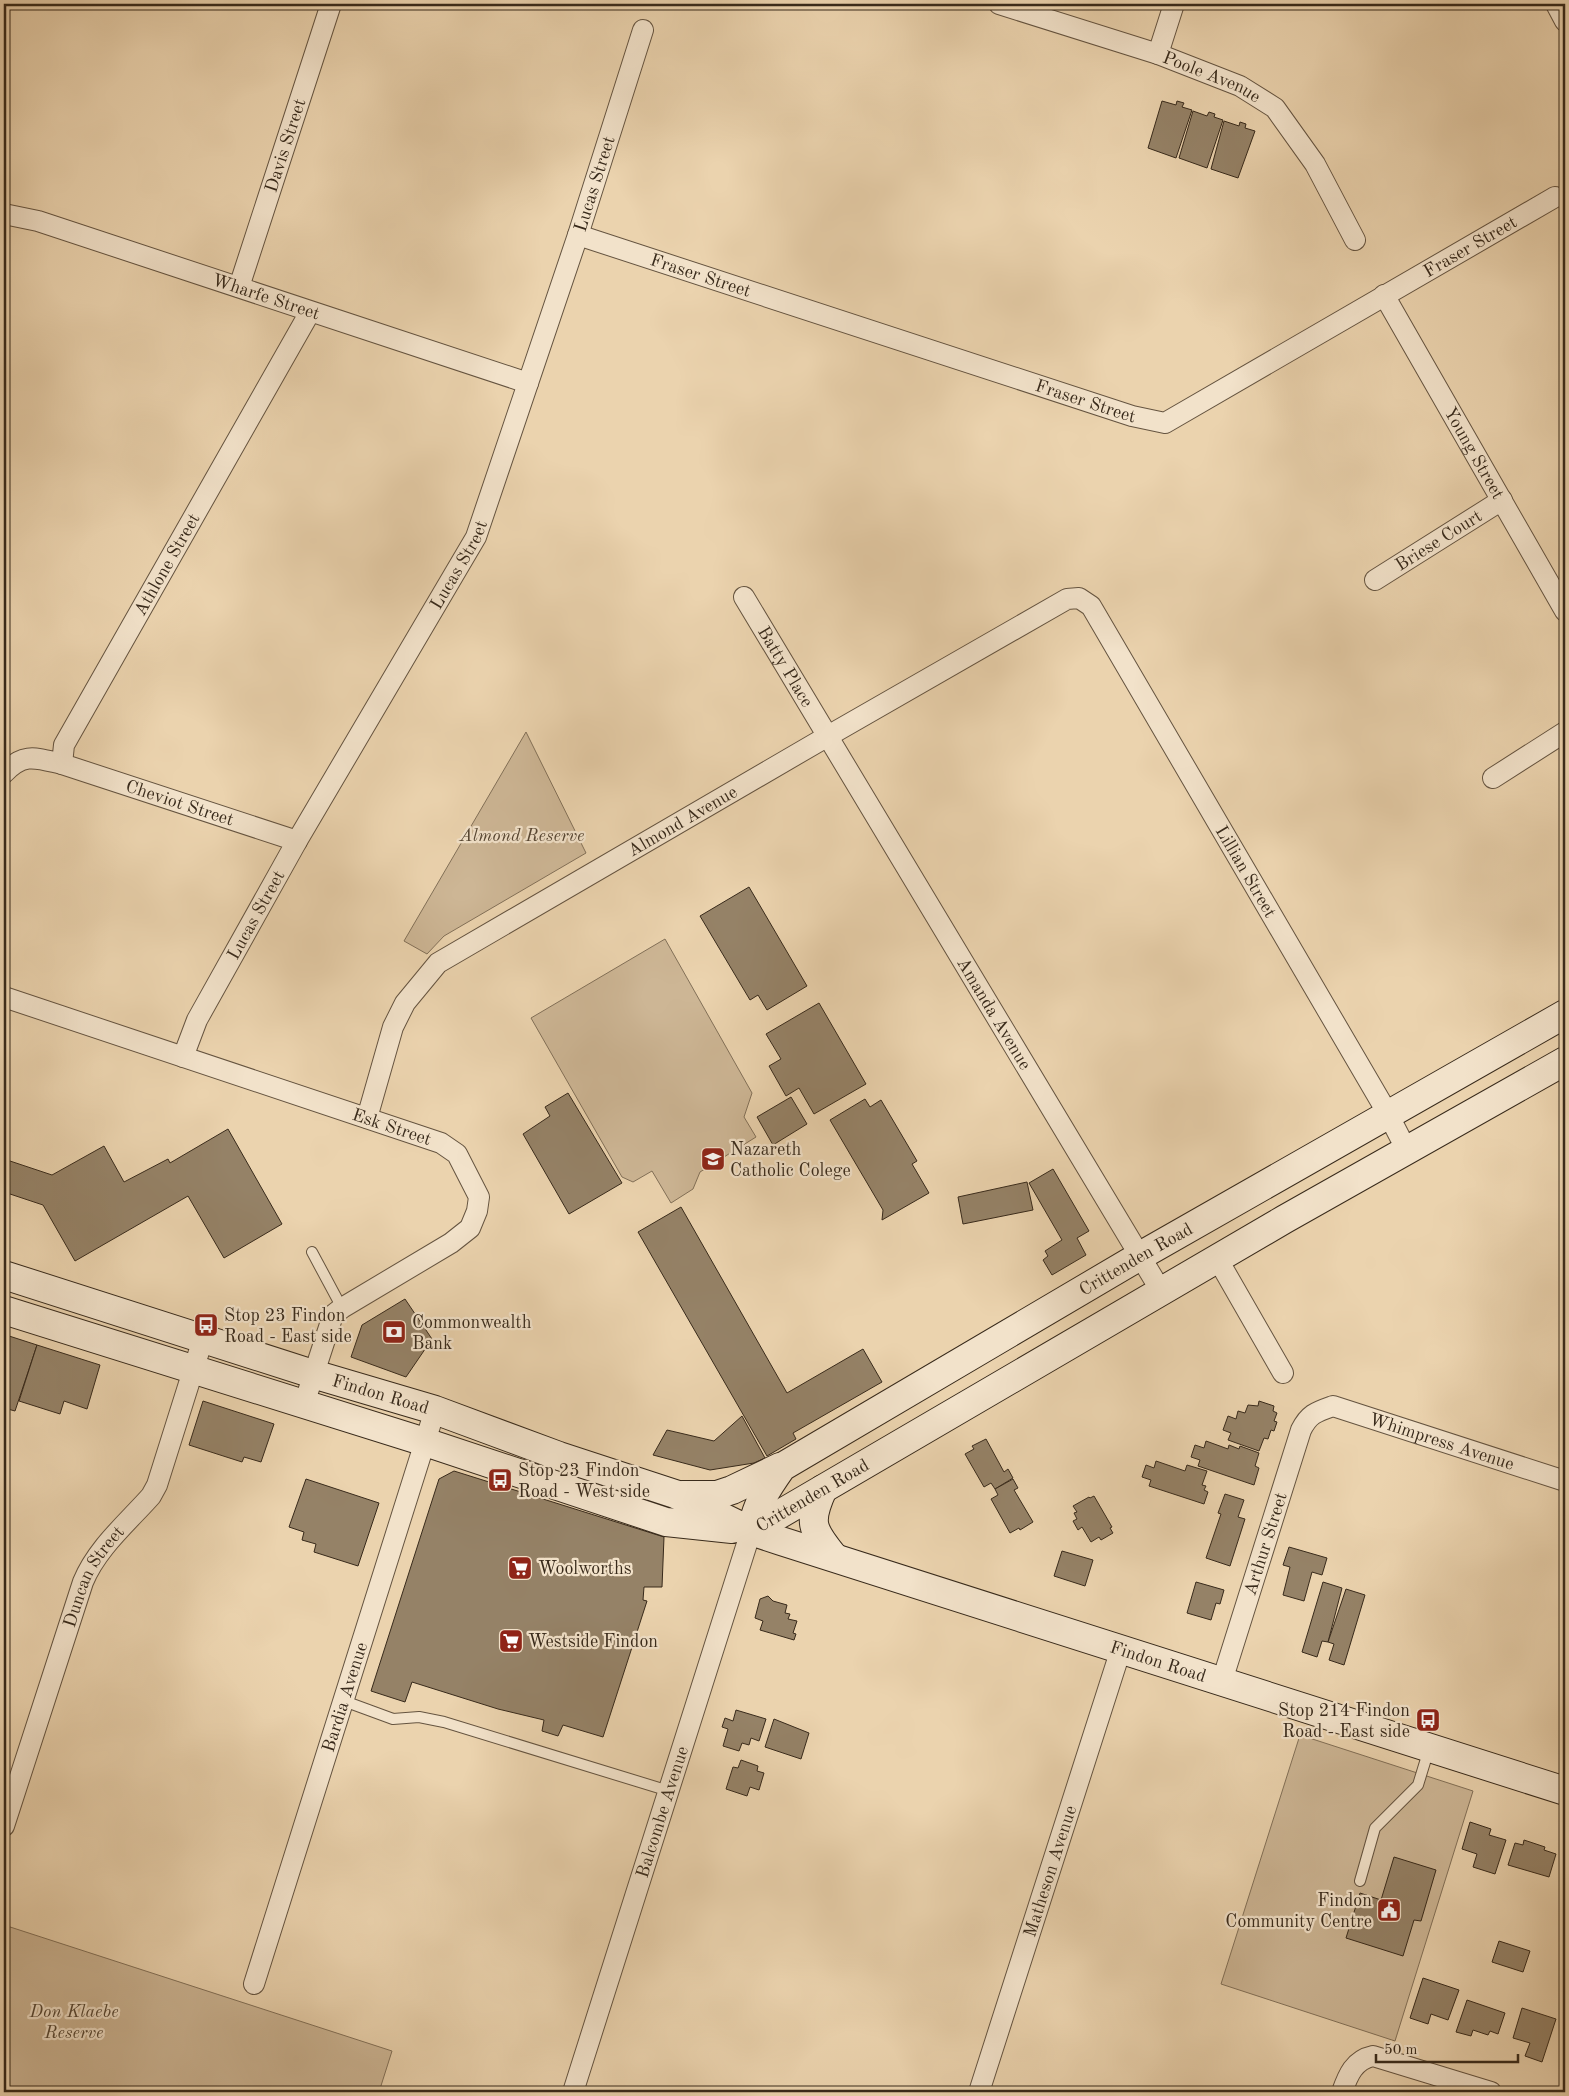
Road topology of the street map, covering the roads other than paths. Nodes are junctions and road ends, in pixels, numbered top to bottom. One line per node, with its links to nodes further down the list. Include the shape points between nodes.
1 (331, 4): 12 (street, Davis Street)
2 (999, 4): 7 (street, Poole Avenue)
3 (1174, 4): 7 (street)
4 (1556, 4): 5 (street)
5 (1565, 20)
6 (643, 30): 10 (street, Lucas Street)
7 (1158, 54): 11 (street, Poole Avenue, via 1240,86 1275,108 1315,164)
8 (1555, 197): 13 (street, Fraser Street)
9 (4, 214): 12 (street, Wharfe Street, via 38,221)
10 (578, 234): 13 (street, Fraser Street, via 1132,416 1165,423); 15 (street, Lucas Street)
11 (1355, 240)
12 (239, 287): 14 (street, Wharfe Street)
13 (1384, 295): 16 (street, Young Street)
14 (310, 312): 15 (street, Wharfe Street); 23 (street, Athlone Street, via 64,745)
15 (528, 383): 26 (street, Lucas Street, via 476,537)
16 (1502, 500): 17 (street, Briese Court); 20 (street, Young Street)
17 (1375, 580)
18 (744, 597): 22 (street, Batty Place)
19 (1079, 598): 22 (street, Almond Avenue, via 1067,599); 31 (street, Lillian Street, via 1091,606)
20 (1565, 611)
21 (1565, 732): 25 (street)
22 (828, 736): 32 (street, Almond Avenue, via 438,962 405,1003 393,1027); 35 (street, Amanda Avenue)
23 (62, 764): 24 (street, via 31,756 14,762); 26 (street, Cheviot Street)
24 (4, 773)
25 (1493, 778)
26 (297, 841): 29 (street, Lucas Street, via 197,1020)
27 (4, 997): 29 (street, Esk Street)
28 (1565, 1014): 31 (main road, Crittenden Road)
29 (183, 1057): 32 (street, Esk Street)
30 (1565, 1061): 33 (main road, Crittenden Road)
31 (1388, 1114): 33 (street, Lillian Street); 35 (main road, Crittenden Road)
32 (367, 1118): 39 (street, Esk Street, via 441,1143 457,1154 479,1197 470,1228 451,1243)
33 (1406, 1149): 36 (main road, Crittenden Road)
34 (312, 1252): 39 (lane)
35 (1140, 1256): 38 (street, Amanda Avenue); 50 (main road, Crittenden Road)
36 (1217, 1258): 38 (main road, Crittenden Road); 43 (street)
37 (4, 1275): 41 (main road, Findon Road)
38 (1161, 1291): 53 (main road, Crittenden Road)
39 (342, 1308): 44 (street, Esk Street, via 333,1316)
40 (4, 1310): 42 (main road, Findon Road)
41 (203, 1339): 42 (street, Duncan Street); 44 (main road, Findon Road)
42 (194, 1368): 45 (main road, Findon Road); 63 (street, Duncan Street, via 157,1485 89,1566)
43 (1283, 1373)
44 (313, 1374): 45 (street, Esk Street); 46 (main road, Findon Road)
45 (304, 1404): 48 (main road, Findon Road)
46 (435, 1410): 48 (street, Bardia Avenue); 49 (main road, Findon Road)
47 (1317, 1411): 52 (street, Whimpress Avenue, via 1333,1406); 58 (street, Arthur Street, via 1307,1418 1301,1430)
48 (424, 1442): 51 (main road, Findon Road); 59 (street, Bardia Avenue)
49 (559, 1456): 51 (main road); 54 (main road, Findon Road)
50 (782, 1467): 54 (main road, via 717,1495); 55 (main road, Crittenden Road, via 762,1494)
51 (527, 1476): 55 (main road, Findon Road, via 666,1522)
52 (1565, 1481)
53 (824, 1489): 55 (main road, Crittenden Road); 56 (main road, via 814,1510 813,1521 817,1534)
54 (677, 1494): 55 (main road, Findon Road)
55 (751, 1531): 56 (main road, Findon Road); 61 (street, Balcombe Avenue)
56 (834, 1557): 57 (main road, Findon Road)
57 (1121, 1649): 58 (main road, Findon Road); 67 (street, Matheson Avenue)
58 (1222, 1681): 60 (main road, Findon Road)
59 (344, 1702): 61 (lane, via 393,1719 419,1718 444,1722); 65 (street, Bardia Avenue)
60 (1430, 1748): 62 (main road, Findon Road); 64 (lane, via 1418,1785 1375,1828)
61 (669, 1791): 66 (street, Balcombe Avenue)
62 (1565, 1791)
63 (4, 1826)
64 (1360, 1881)
65 (254, 1984)
66 (573, 2092)
67 (978, 2092)
68 (1342, 2092): 69 (street, via 1353,2067 1362,2058 1373,2056)
69 (1491, 2092)

